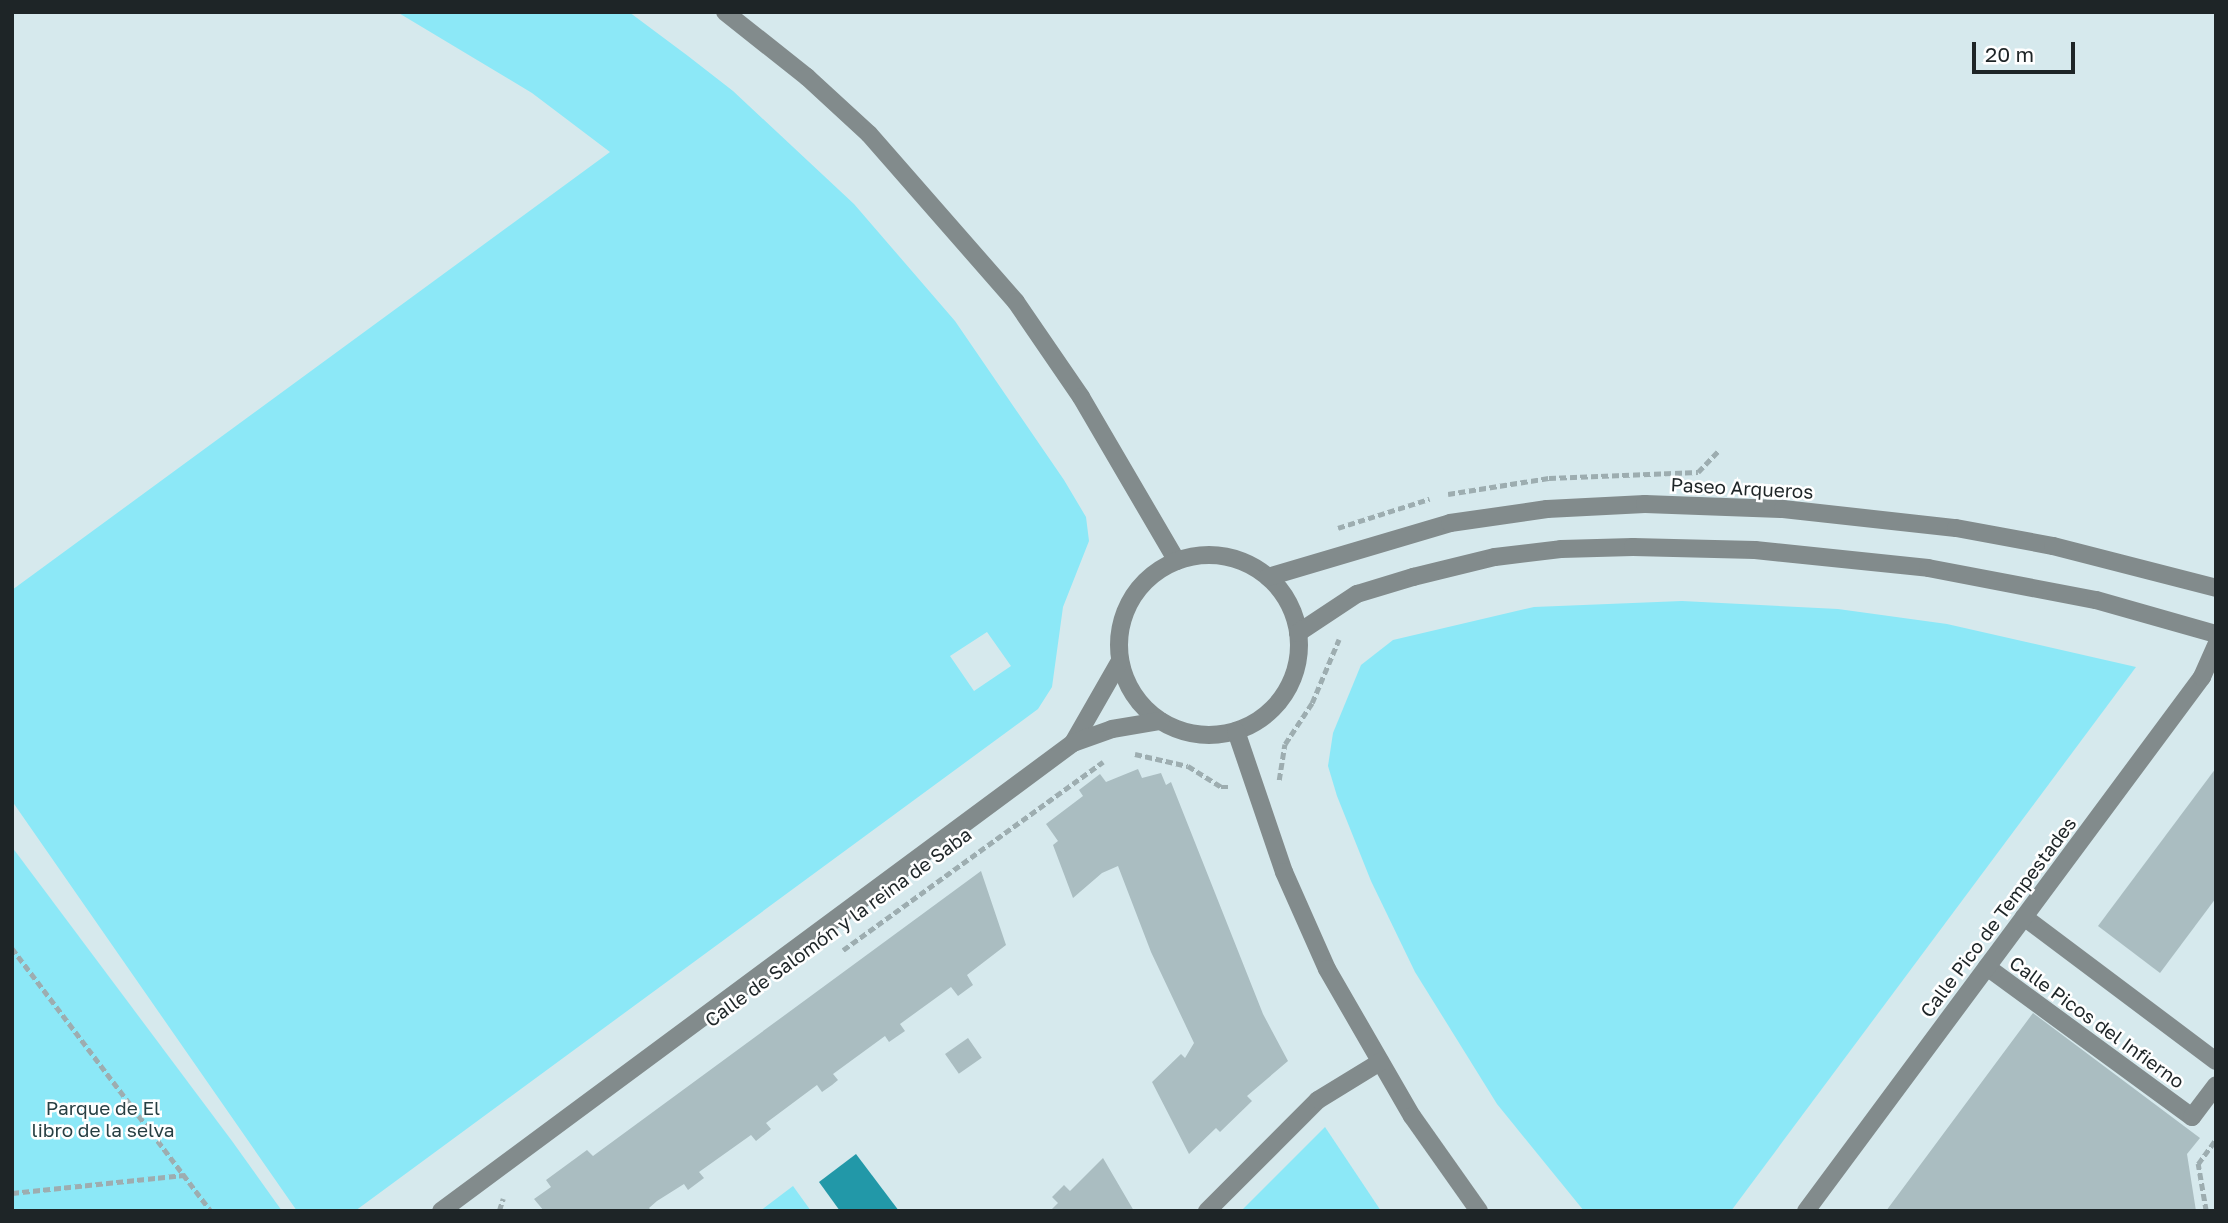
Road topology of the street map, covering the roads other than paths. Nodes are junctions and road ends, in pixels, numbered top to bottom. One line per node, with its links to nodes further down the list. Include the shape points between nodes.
1 (725, 12): 2 (street, via 869,134 1016,302 1081,397)
2 (1177, 561): 3 (street, via 1215,556 1234,559); 8 (street, via 1135,593 1121,626)
3 (1268, 577): 4 (street, Paseo Arqueros, via 1450,523 1547,509 1646,504 1783,509 1956,528 2053,546); 5 (street, via 1289,602)
4 (2216, 588)
5 (1298, 633): 6 (street, via 1357,594 1413,577 1495,557 1633,547 1755,551 1928,568 2096,600); 10 (street, via 1297,664 1285,693 1264,716)
6 (2216, 634)
7 (2216, 645): 12 (street, Calle Pico de Tempestades, via 2202,677)
8 (1120, 662): 9 (street, via 1134,695); 11 (street, Calle de Salomón y la reina de Saba)
9 (1160, 721): 10 (street, via 1197,734); 11 (street, Calle de Salomón y la reina de Saba, via 1112,729)
10 (1236, 731): 15 (street, via 1289,883 1327,969)
11 (1073, 743): 17 (street, Calle de Salomón y la reina de Saba)
12 (2024, 918): 13 (street, Calle Pico de Tempestades); 14 (street, Calle Picos del Infierno)
13 (1987, 967): 16 (street, Calle Picos del Infierno, via 2192,1117); 20 (street, Calle Pico de Tempestades)
14 (2216, 1061)
15 (1380, 1062): 18 (street, via 1318,1100); 19 (street, via 1452,1177)
16 (2214, 1091)
17 (451, 1208)
18 (1207, 1211)
19 (1479, 1211)
20 (1805, 1211)

